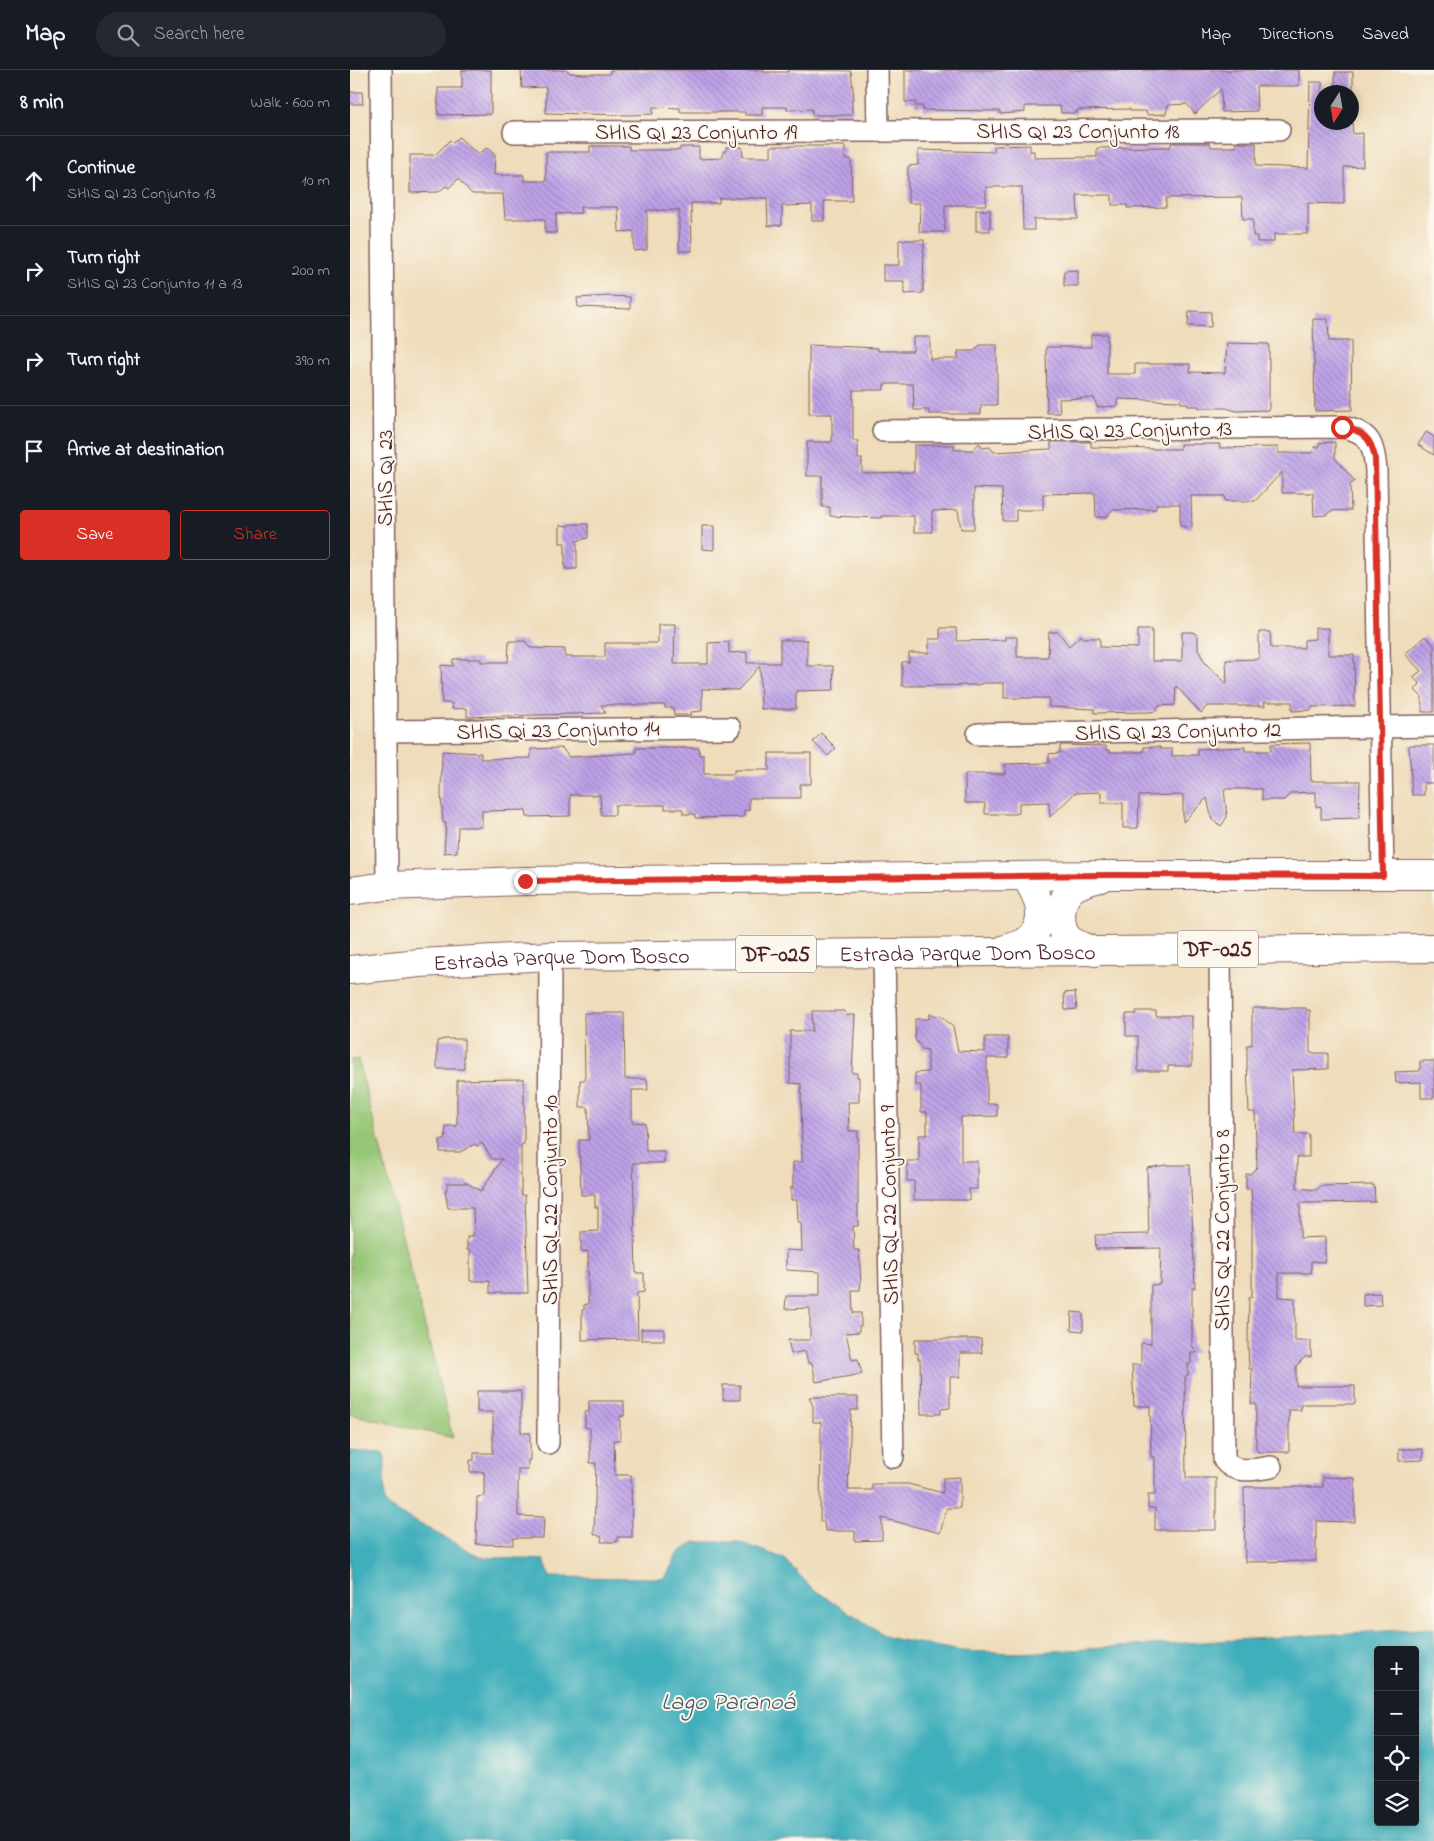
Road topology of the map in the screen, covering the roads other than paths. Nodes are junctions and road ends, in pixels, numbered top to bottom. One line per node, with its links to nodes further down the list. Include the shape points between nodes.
1 (381, 70): 10 (street, SHIS QI 23)
2 (877, 70): 4 (street)
3 (1279, 130): 4 (street, SHIS QI 23 Conjunto 18)
4 (878, 131): 5 (street, SHIS QI 23 Conjunto 19)
5 (514, 132)
6 (883, 431): 7 (street, SHIS QI 23 Conjunto 13, via 1357,429 1371,443 1376,471)
7 (1379, 726): 8 (street, SHIS QI 23 Conjunto 12); 11 (street, SHIS QI 23 Conjunto 12); 15 (street)
8 (1434, 726)
9 (730, 728): 10 (street, SHIS Qi 23 Conjunto 14)
10 (386, 731): 16 (street, SHIS QI 23)
11 (978, 734)
12 (1111, 875): 14 (main road); 15 (main road); 22 (main road, via 1078,886 1063,902 1063,932 1071,941)
13 (1434, 875): 15 (main road)
14 (1025, 876): 16 (main road, via 525,881); 20 (main road, via 1036,893 1040,918 1035,932 1027,941)
15 (1383, 876)
16 (387, 886): 17 (main road)
17 (350, 891)
18 (1434, 948): 19 (main road, Estrada Parque Dom Bosco / DF-025)
19 (1220, 949): 22 (main road, Estrada Parque Dom Bosco / DF-025); 27 (street, SHIS QL 22 Conjunto 8, via 1224,1460 1228,1465 1244,1470)
20 (1002, 951): 21 (main road, Estrada Parque Dom Bosco / DF-025); 22 (main road, Estrada Parque Dom Bosco / DF-025)
21 (884, 952): 23 (main road, Estrada Parque Dom Bosco / DF-025); 26 (street, SHIS QL 22 Conjunto 9)
22 (1096, 952)
23 (550, 956): 24 (main road, Estrada Parque Dom Bosco / DF-025); 25 (street, SHIS QL 22 Conjunto 10)
24 (350, 970)
25 (548, 1443)
26 (893, 1457)
27 (1271, 1467)

